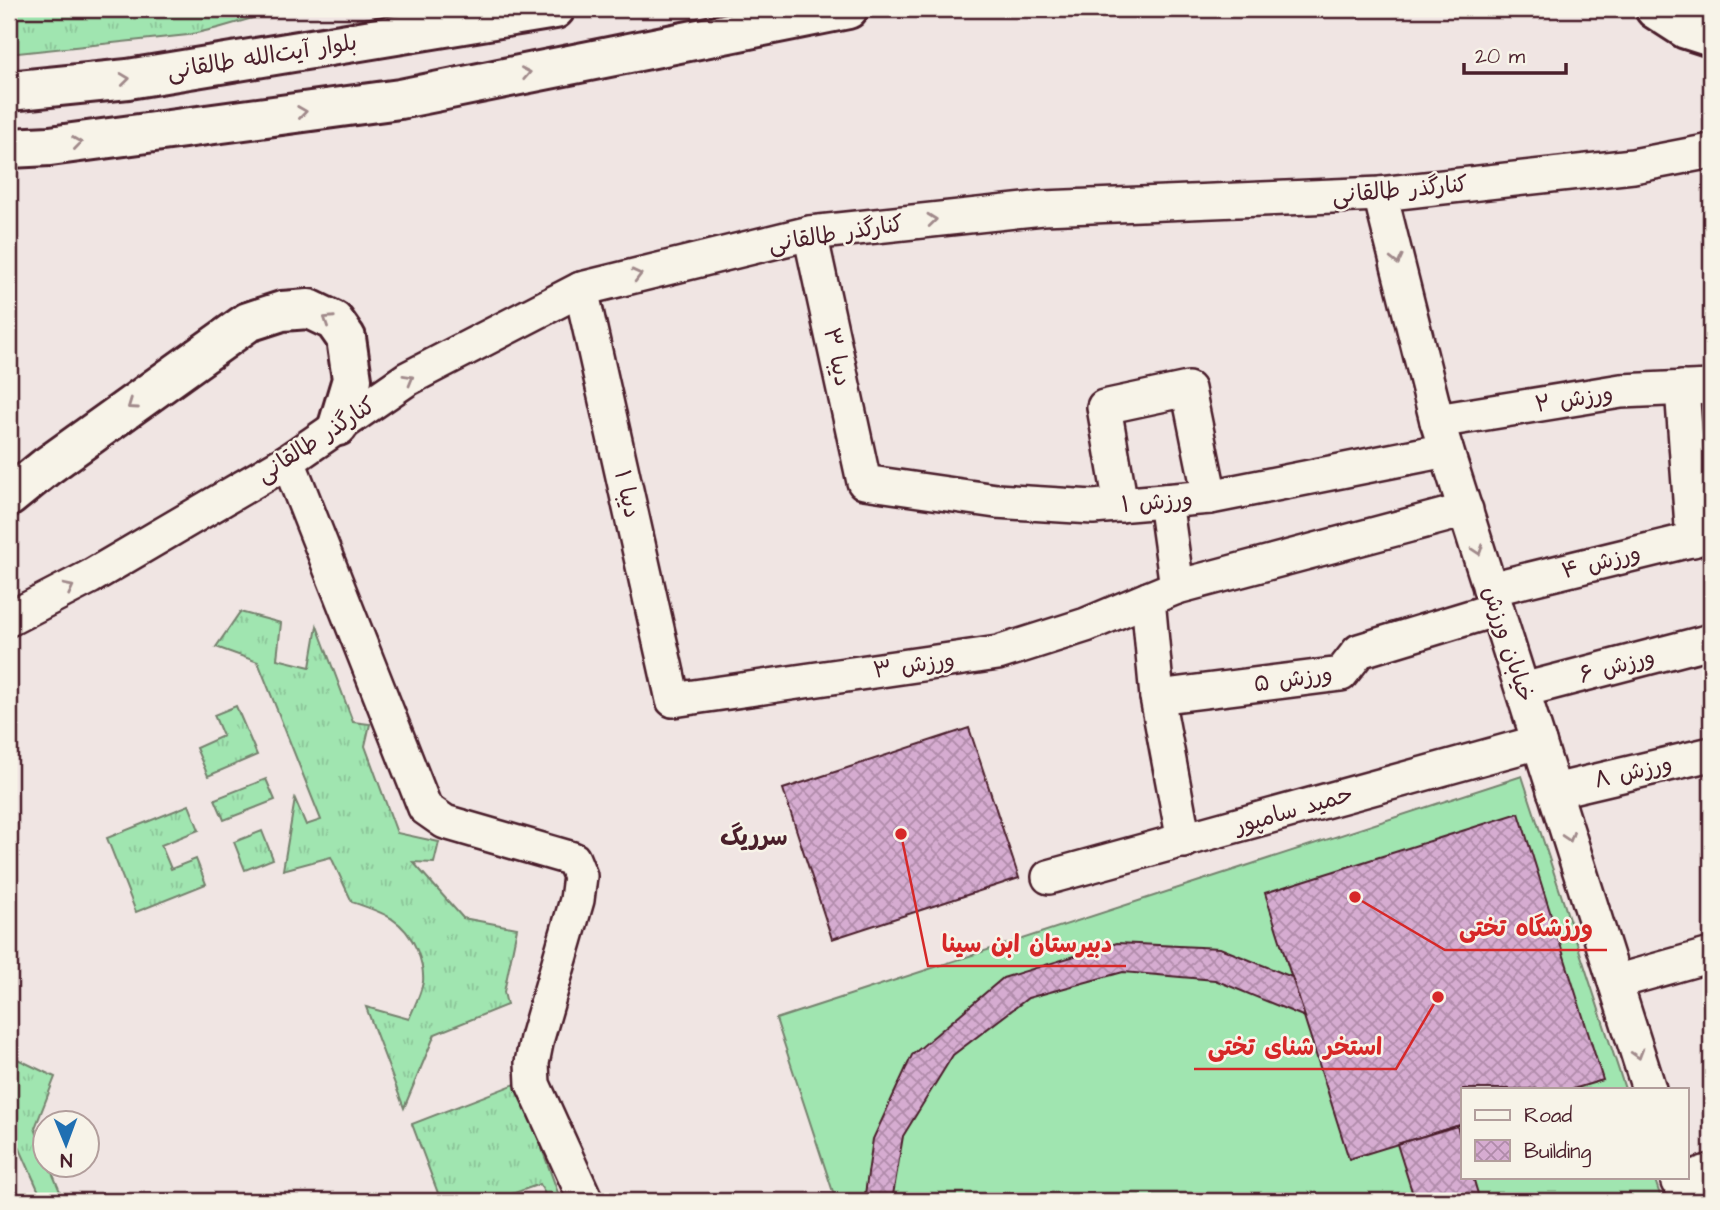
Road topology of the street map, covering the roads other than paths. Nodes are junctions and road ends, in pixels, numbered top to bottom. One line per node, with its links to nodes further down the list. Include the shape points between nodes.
1 (555, 9): 4 (main road, بلوار آیت‌الله طالقانی)
2 (848, 9): 7 (main road, one-way to 2, via 400,99)
3 (1655, 9): 5 (main road, via 1686,29)
4 (444, 19): 6 (main road, بلوار آیت‌الله طالقانی, one-way to 4, via 128,79)
5 (1711, 37)
6 (9, 91)
7 (9, 148)
8 (1711, 151): 9 (street, کنارگذر طالقانی, via 1633,166)
9 (1380, 194): 10 (street, کنارگذر طالقانی, one-way to 9, via 1043,208); 14 (street, خیابان ورزش, one-way to 14)
10 (810, 233): 11 (street, کنارگذر طالقانی, one-way to 10); 16 (street, دیبا ۳)
11 (582, 289): 13 (street, کنارگذر طالقانی, one-way to 11, via 407,379); 29 (street, دیبا ۱)
12 (1697, 387): 14 (street, ورزش ۲, via 1621,391); 22 (street)
13 (338, 426): 15 (street, کنارگذر طالقانی); 17 (main road, one-way to 17, via 352,379 346,338 334,321 309,309 282,311 248,323)
14 (1442, 435): 18 (street, ورزش ۱); 21 (street, خیابان ورزش)
15 (288, 461): 25 (street, کنارگذر طالقانی, one-way to 15); 40 (street, via 425,808 445,822 573,859 580,876 531,1063 533,1084)
16 (864, 482): 20 (street, ورزش ۱, via 996,501)
17 (9, 497)
18 (1210, 497): 19 (street, ورزش ۱); 20 (street, via 1188,389 1104,407)
19 (1165, 501): 20 (street, ورزش ۱); 23 (street)
20 (1121, 505)
21 (1466, 510): 23 (street, ورزش ۳); 24 (street, خیابان ورزش, one-way to 24)
22 (1702, 538): 24 (street, ورزش ۴)
23 (1163, 593): 28 (street); 29 (street, ورزش ۳, via 1086,625 998,653)
24 (1494, 599): 27 (street, خیابان ورزش); 28 (street, ورزش ۵, via 1359,651 1341,674)
25 (9, 619)
26 (1711, 642): 27 (street, ورزش ۶)
27 (1523, 690): 30 (street, خیابان ورزش)
28 (1157, 697): 33 (street)
29 (673, 699)
30 (1539, 742): 32 (street, خیابان ورزش); 33 (street, حمید سامپور)
31 (1711, 754): 32 (street, ورزش ۸)
32 (1554, 791): 36 (street, خیابان ورزش, one-way to 36)
33 (1184, 841): 34 (street, حمید سامپور)
34 (1049, 877)
35 (1711, 955): 36 (street)
36 (1615, 982): 37 (street, خیابان ورزش, one-way to 37)
37 (1649, 1088)
38 (1711, 1171): 39 (street)
39 (1680, 1187)
40 (586, 1201)

